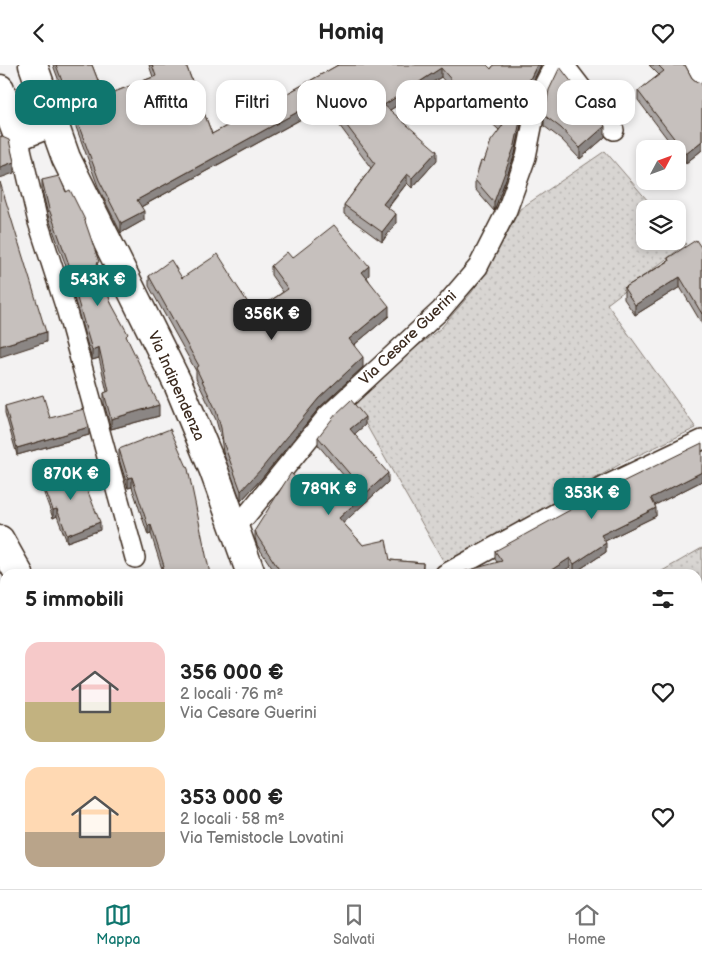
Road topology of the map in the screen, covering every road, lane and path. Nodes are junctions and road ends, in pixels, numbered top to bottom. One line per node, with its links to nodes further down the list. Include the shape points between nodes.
1 (33, 65): 5 (street, Via Indipendenza)
2 (554, 65): 13 (street, Via Cesare Guerini, via 538,97 526,157 507,210 478,267 441,310 328,415 246,516)
3 (564, 65): 10 (street)
4 (693, 65): 6 (street)
5 (39, 80)
6 (702, 81)
7 (0, 89): 11 (street)
8 (46, 125): 11 (street)
9 (55, 125): 13 (street, Via Indipendenza, via 66,158 178,384)
10 (614, 130)
11 (18, 136): 15 (street, via 38,222 67,312)
12 (702, 440): 18 (street, via 609,484)
13 (232, 523): 17 (street, Via Indipendenza)
14 (0, 540): 16 (street)
15 (134, 558)
16 (16, 569)
17 (250, 569)
18 (454, 569)

